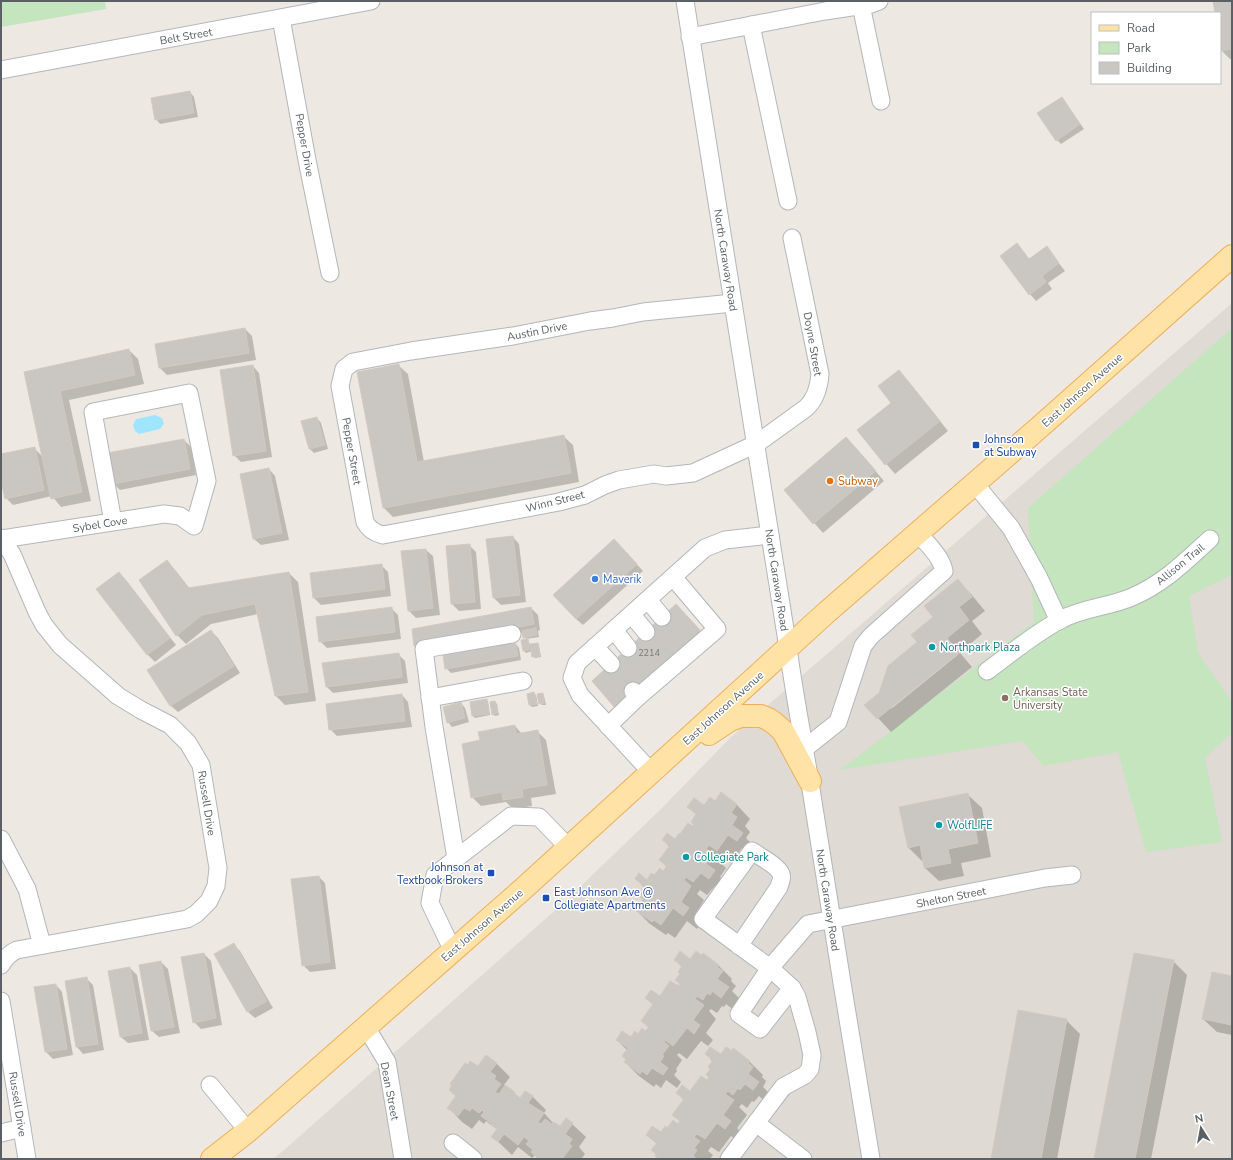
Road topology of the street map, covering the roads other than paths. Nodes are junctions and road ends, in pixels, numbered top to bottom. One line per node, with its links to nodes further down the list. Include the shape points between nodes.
1 (371, 1): 5 (street, Belt Street)
2 (684, 1): 7 (street, North Caraway Road)
3 (879, 1): 4 (street)
4 (861, 5): 6 (street); 9 (street)
5 (281, 18): 8 (street, Belt Street); 13 (street, Pepper Drive)
6 (752, 25): 7 (street); 10 (street)
7 (690, 37): 14 (street, North Caraway Road)
8 (1, 70)
9 (881, 101)
10 (788, 201)
11 (792, 238): 16 (street, Doyne Street, via 820,374 818,390 811,404)
12 (1232, 256): 17 (main road, East Johnson Avenue)
13 (330, 273)
14 (733, 303): 15 (street, Austin Drive, via 643,312 513,336 410,351 353,362); 16 (street, North Caraway Road)
15 (344, 369): 19 (street, Pepper Street, via 340,386 365,522)
16 (756, 444): 19 (street, Winn Street, via 693,473 666,476 654,474 619,480 585,495 559,502 383,534); 21 (street, North Caraway Road)
17 (975, 484): 20 (main road, East Johnson Avenue); 28 (street, via 1011,528)
18 (113, 522): 18 (street, Sybel Cove, via 164,514 180,516 194,526 207,481 189,393 93,412); 22 (street, Sybel Cove)
19 (372, 530)
20 (918, 533): 34 (main road, East Johnson Avenue); 40 (street, via 943,563 944,571 870,636 863,646 838,722)
21 (770, 536): 24 (street, via 726,540 712,545); 34 (street, North Caraway Road)
22 (2, 539): 48 (street, Russell Drive, via 12,554 44,625 60,645 118,696 170,726 188,743 201,765 218,868 216,886 209,901 187,919)
23 (1210, 539): 28 (street, Allison Trail, via 1168,577 1133,597)
24 (673, 577): 25 (street); 39 (street, via 717,629 690,645 636,694)
25 (648, 600): 26 (street); 27 (street)
26 (632, 615): 29 (street); 30 (street)
27 (662, 616)
28 (1059, 621): 36 (street, Allison Trail)
29 (614, 630): 32 (street); 33 (street)
30 (646, 632)
31 (512, 634): 38 (street, via 424,649)
32 (595, 647): 35 (street); 39 (street, via 577,663 572,678 580,695)
33 (628, 648)
34 (788, 648): 40 (street, North Caraway Road); 41 (main road, East Johnson Avenue)
35 (611, 664)
36 (987, 671)
37 (523, 681): 38 (street)
38 (430, 698): 45 (street)
39 (608, 726): 41 (street)
40 (804, 749): 42 (street, North Caraway Road)
41 (652, 773): 42 (main road, via 730,720 749,715 768,719 783,731); 44 (main road, East Johnson Avenue)
42 (810, 781): 47 (street, North Caraway Road)
43 (1, 839): 48 (street, via 28,889)
44 (569, 848): 45 (street, via 539,817 511,816); 50 (main road, East Johnson Avenue)
45 (456, 858): 50 (street, via 435,875 430,903)
46 (1072, 875): 47 (street, Shelton Street)
47 (831, 919): 52 (street, Shelton Street, via 808,924); 68 (street, North Caraway Road)
48 (42, 945): 51 (street, Russell Drive, via 13,952)
49 (739, 946): 49 (street, via 703,919 752,851 777,869 782,880); 52 (street)
50 (454, 951): 55 (main road, East Johnson Avenue)
51 (1, 965)
52 (770, 968): 53 (street); 53 (street, Shelton Street, via 739,1014 760,1029)
53 (792, 988): 57 (street, via 807,1032 812,1063 805,1075 783,1087)
54 (1, 1001): 58 (street, Russell Drive)
55 (366, 1027): 59 (main road, East Johnson Avenue); 64 (street, Dean Street, via 387,1062)
56 (210, 1085): 59 (street)
57 (756, 1123): 66 (street); 67 (street)
58 (22, 1128): 60 (street); 62 (street, Russell Drive)
59 (248, 1131): 63 (main road, East Johnson Avenue)
60 (1, 1133)
61 (454, 1143): 65 (street)
62 (27, 1159)
63 (212, 1159)
64 (402, 1159)
65 (473, 1159)
66 (729, 1159)
67 (803, 1159)
68 (871, 1159)

